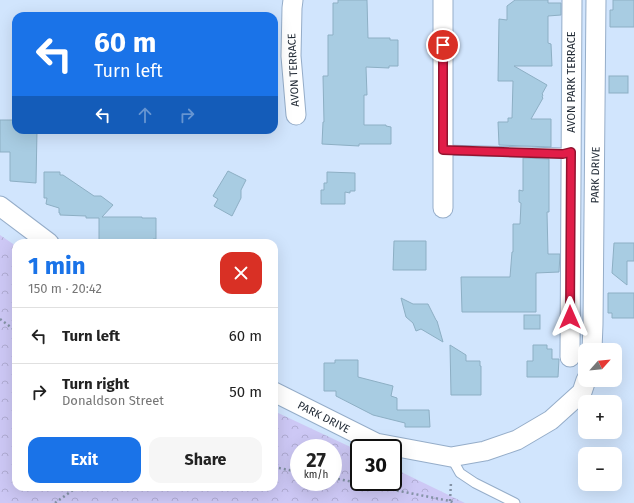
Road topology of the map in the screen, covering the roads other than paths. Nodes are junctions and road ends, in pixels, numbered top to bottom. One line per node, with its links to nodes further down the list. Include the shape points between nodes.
1 (293, 0): 5 (street, AVON TERRACE, via 290,56)
2 (443, 0): 6 (street)
3 (572, 0): 7 (street, AVON PARK TERRACE)
4 (596, 0): 11 (street, PARK DRIVE)
5 (296, 116)
6 (443, 150): 7 (lane, via 563,154); 9 (street)
7 (571, 152): 12 (street, AVON PARK TERRACE)
8 (0, 206): 10 (street)
9 (443, 208)
10 (44, 239)
11 (592, 343)
12 (570, 356)
13 (584, 387): 15 (street, PARK DRIVE, via 582,392 551,420 516,440 485,451)
14 (278, 394): 15 (street, PARK DRIVE, via 376,443)
15 (451, 457): 16 (lane, via 460,473)
16 (515, 503)

